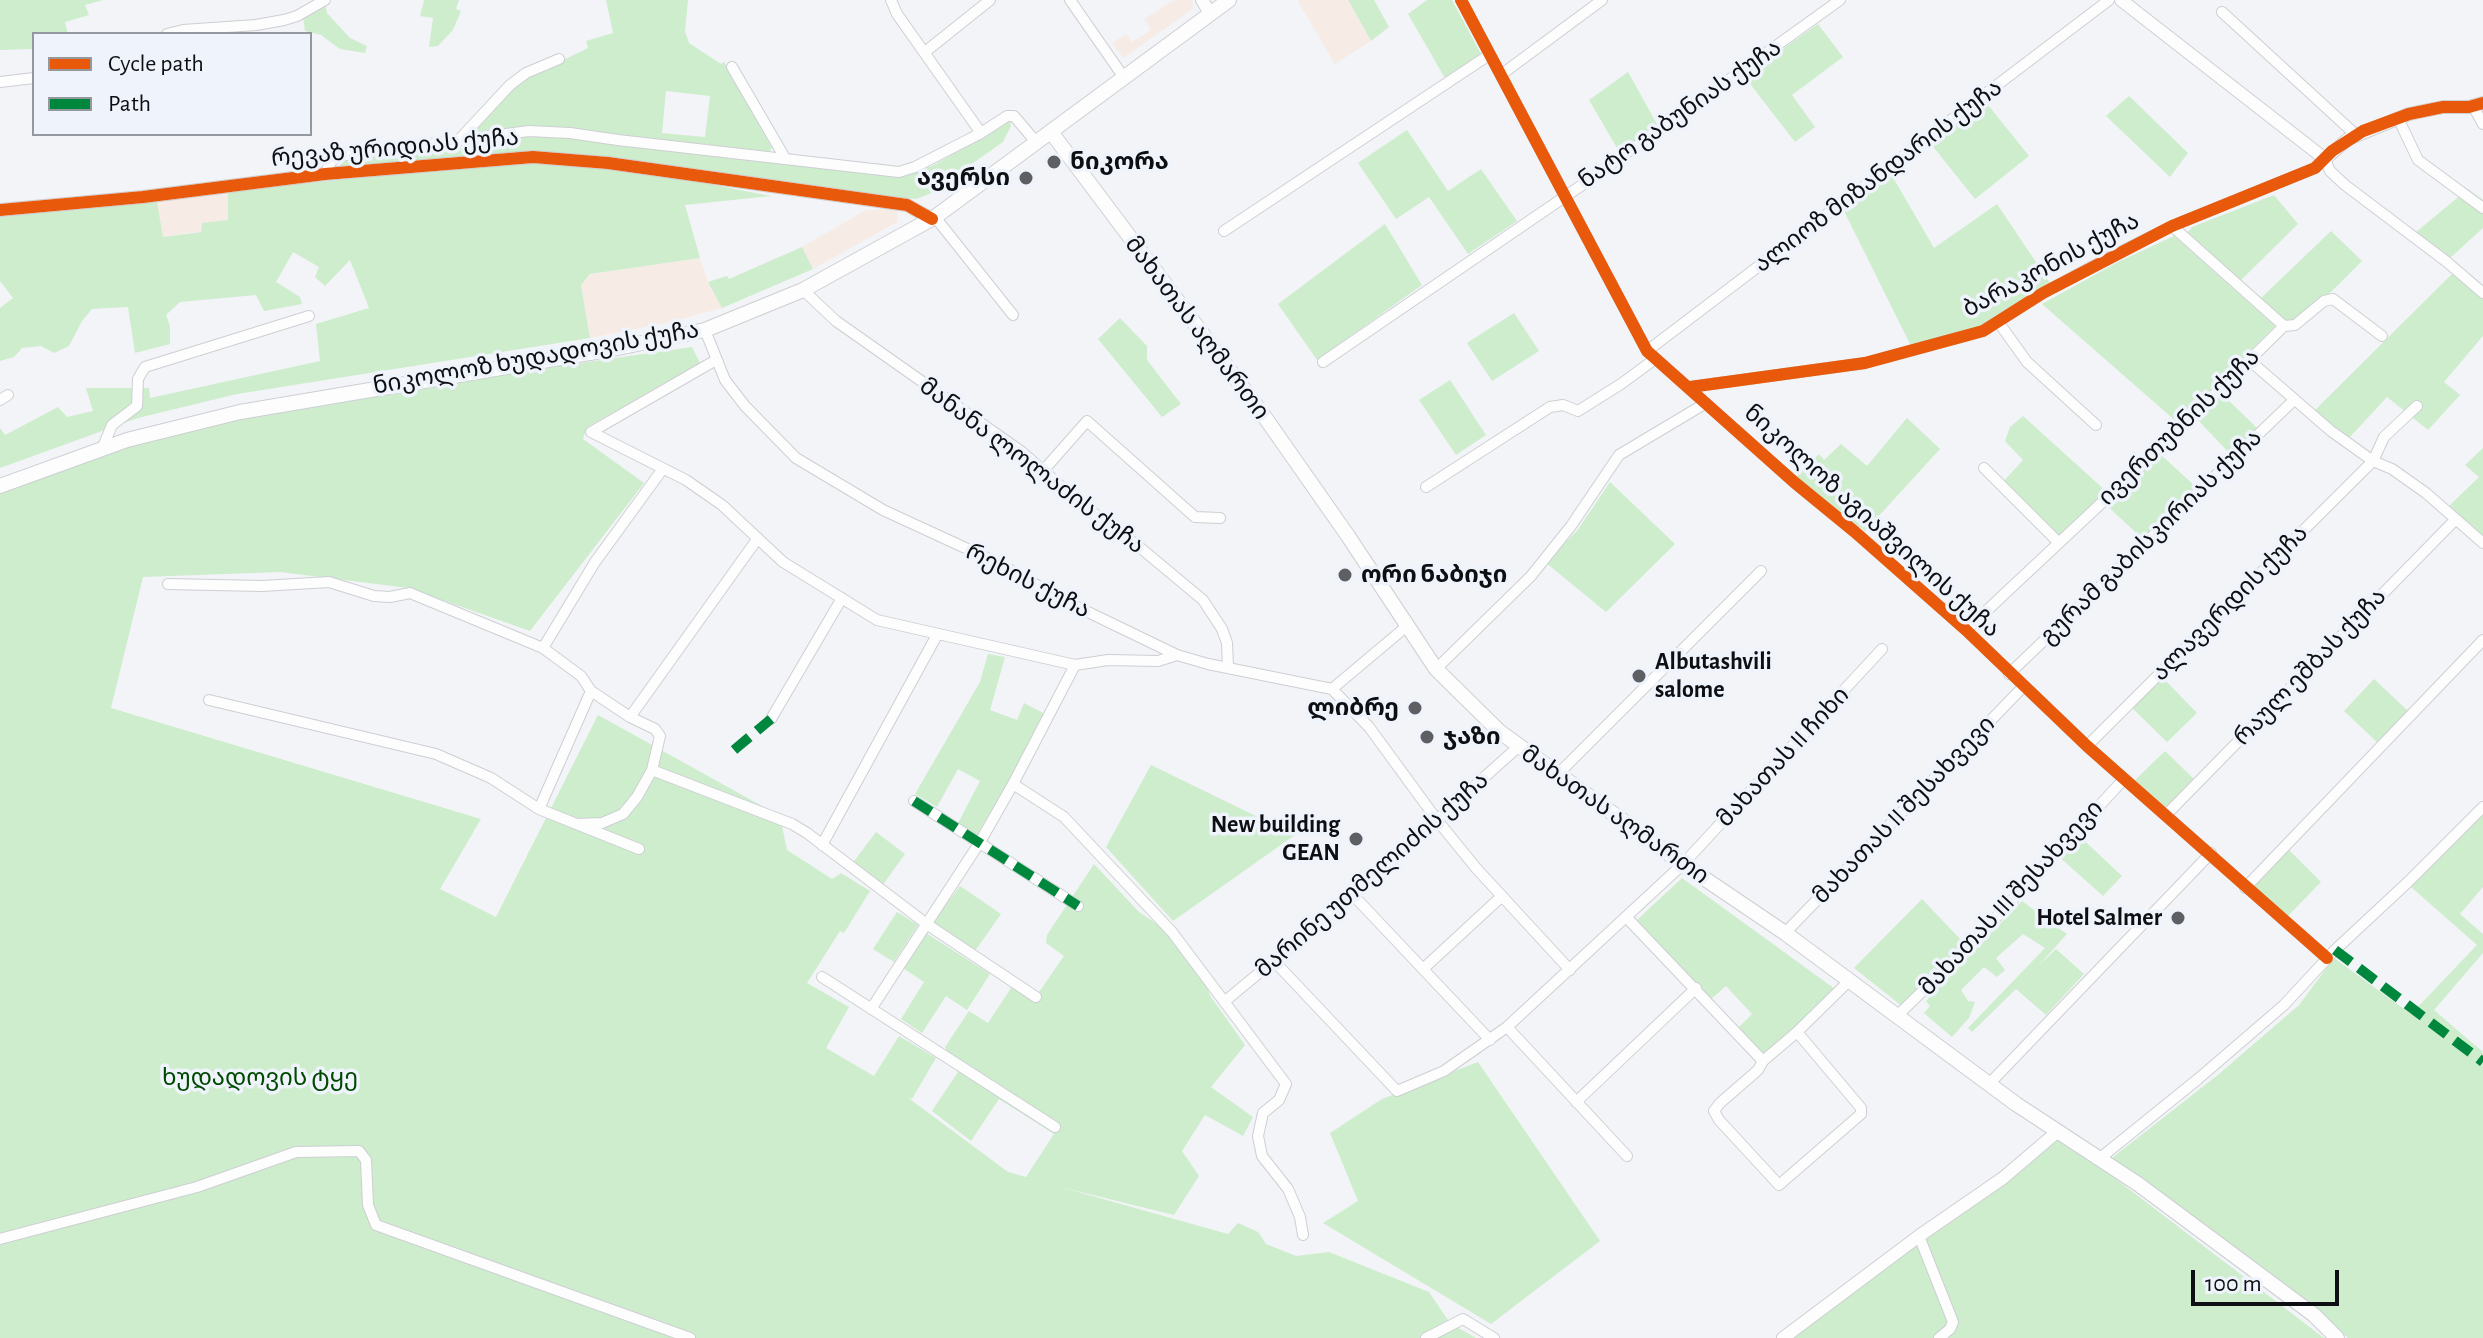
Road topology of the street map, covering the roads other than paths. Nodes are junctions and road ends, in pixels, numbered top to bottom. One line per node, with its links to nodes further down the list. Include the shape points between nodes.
1 (325, 0): 14 (street, via 284,20)
2 (891, 0): 15 (street)
3 (990, 0): 15 (street)
4 (1070, 0): 21 (street)
5 (1229, 0): 12 (main road, ნიკოლოზ ხუდადოვის ქუჩა)
6 (1461, 0): 16 (street, ნიკოლოზ აგიაშვილის ქუჩა)
7 (1602, 0): 19 (street)
8 (1840, 0): 34 (street, ნატო გაბუნიას ქუჩა)
9 (2109, 0): 48 (street, ალიოზ მიზანდარის ქუჩა)
10 (2121, 0): 11 (street)
11 (2136, 4): 32 (street)
12 (1206, 6): 21 (main road, ნიკოლოზ ხუდადოვის ქუჩა)
13 (2222, 12): 28 (street)
14 (181, 32)
15 (925, 52): 27 (street)
16 (1489, 55): 19 (street, ნიკოლოზ აგიაშვილის ქუჩა); 39 (street)
17 (559, 59): 29 (street, via 510,85)
18 (732, 67): 31 (street)
19 (1502, 74): 34 (street, ნიკოლოზ აგიაშვილის ქუჩა)
20 (32, 78): 22 (street)
21 (1125, 79): 26 (main road, ნიკოლოზ ხუდადოვის ქუჩა)
22 (0, 82)
23 (2478, 104): 24 (street); 25 (street)
24 (2398, 118): 28 (street); 35 (street, via 2418,160)
25 (2483, 124)
26 (1051, 132): 30 (main road, ნიკოლოზ ხუდადოვის ქუჩა); 72 (main road, მახათას აღმართი, via 1264,416)
27 (981, 133): 30 (street, via 1014,116); 31 (street, via 899,172)
28 (2356, 135): 32 (street)
29 (457, 142): 31 (street, via 529,131); 33 (street, via 338,156)
30 (1036, 142): 37 (main road, ნიკოლოზ ხუდადოვის ქუჩა)
31 (785, 158)
32 (2325, 159): 38 (street, ბარაკონის ქუჩა, via 2315,168); 41 (street, via 2345,185)
33 (325, 174): 36 (street, რევაზ ურიდიას ქუჩა); 37 (street, რევაზ ურიდიას ქუჩა, via 517,158 593,162 907,205)
34 (1566, 194): 48 (street, ნიკოლოზ აგიაშვილის ქუჩა); 51 (street, ნატო გაბუნიას ქუჩა)
35 (2483, 208)
36 (0, 210)
37 (934, 218): 40 (main road, ნიკოლოზ ხუდადოვის ქუჩა); 42 (street)
38 (2172, 226): 44 (street, ბარაკონის ქუჩა, via 2043,293); 45 (street)
39 (1224, 231)
40 (803, 290): 46 (main road, ნიკოლოზ ხუდადოვის ქუჩა); 61 (street, მანანა ლოლაძის ქუჩა, via 836,321 1022,452)
41 (2483, 293)
42 (1013, 315)
43 (309, 316): 57 (street, via 145,367 138,379 137,406 112,425)
44 (1999, 323): 52 (street, ბარაკონის ქუჩა, via 1887,359); 56 (street, via 2027,362)
45 (2284, 326): 47 (street, ივერთუბნის ქუჩა, via 2295,325 2333,299); 50 (street, ივერთუბნის ქუჩა)
46 (705, 330): 49 (street, რეხის ქუჩა); 57 (main road, ნიკოლოზ ხუდადოვის ქუჩა, via 240,412)
47 (2382, 336)
48 (1651, 355): 52 (street, ნიკოლოზ აგიაშვილის ქუჩა); 63 (street, ალიოზ მიზანდარის ქუჩა, via 1621,384 1578,411 1550,407)
49 (716, 360): 60 (street, via 591,432); 78 (street, რეხის ქუჩა, via 745,406 796,458 883,510)
50 (2249, 360): 53 (street); 67 (street, ივერთუბნის ქუჩა)
51 (1323, 362)
52 (1690, 387): 54 (street, ნიკოლოზ აგიაშვილის ქუჩა)
53 (2293, 401): 58 (street); 82 (street, გურამ გაბისკირიას ქუჩა)
54 (1706, 403): 73 (street, ნიკოლოზ აგიაშვილის ქუჩა); 81 (street, via 1619,455 1531,576)
55 (2417, 406): 58 (street, ალავერდის ქუჩა, via 2384,437)
56 (2096, 425)
57 (102, 449): 62 (main road, ნიკოლოზ ხუდადოვის ქუჩა)
58 (2373, 461): 65 (street, via 2426,493); 89 (street, ალავერდის ქუჩა)
59 (1984, 468): 67 (street)
60 (662, 470): 66 (street, via 722,505); 76 (street, via 595,562)
61 (1042, 472): 64 (street, via 1087,421 1195,517); 80 (street, მანანა ლოლაძის ქუჩა, via 1203,600 1222,629)
62 (0, 486)
63 (1426, 487)
64 (1220, 518)
65 (2455, 520): 68 (street); 98 (street, რაულ ეშბას ქუჩა)
66 (758, 538): 71 (street, via 783,562); 87 (street)
67 (2058, 542): 73 (street, ივერთუბნის ქუჩა)
68 (2483, 543)
69 (1761, 571): 92 (street)
70 (168, 584): 76 (street, via 329,582 374,596 410,593)
71 (842, 598): 74 (street, via 877,620); 88 (street)
72 (1407, 626): 81 (main road, მახათას აღმართი); 84 (street)
73 (1966, 630): 82 (street, ნიკოლოზ აგიაშვილის ქუჩა)
74 (937, 635): 79 (street); 102 (street)
75 (2483, 640): 106 (street)
76 (543, 648): 85 (street, via 581,676)
77 (1882, 649): 105 (street, მახათას II ჩიხი)
78 (1177, 655): 79 (street, via 1158,661); 80 (street, რეხის ქუჩა)
79 (1075, 665): 94 (street)
80 (1228, 666): 84 (street, რეხის ქუჩა)
81 (1436, 669): 90 (main road, მახათას აღმართი)
82 (2009, 674): 83 (street, ნიკოლოზ აგიაშვილის ქუჩა)
83 (2023, 687): 89 (street, ნიკოლოზ აგიაშვილის ქუჩა); 112 (street, მახათას II შესახვევი)
84 (1332, 689): 99 (street, via 1369,727)
85 (591, 691): 87 (street); 97 (street)
86 (209, 700): 97 (street, via 436,754 491,778)
87 (630, 717): 91 (street, via 660,736)
88 (771, 719)
89 (2087, 746): 93 (street, ნიკოლოზ აგიაშვილის ქუჩა)
90 (1518, 747): 92 (main road, მახათას აღმართი); 99 (street, მარინე უთმელიძის ქუჩა)
91 (652, 770): 100 (street, via 623,814 602,823); 102 (street, via 792,824)
92 (1558, 774): 105 (main road, მახათას აღმართი)
93 (2124, 779): 98 (street, ნიკოლოზ აგიაშვილის ქუჩა); 123 (street, მახათას III შესახვევი)
94 (1013, 784): 101 (street); 121 (street, via 1064,817 1172,932)
95 (914, 801): 101 (street)
96 (2483, 807): 113 (street)
97 (539, 809): 100 (street)
98 (2166, 815): 104 (street, ნიკოლოზ აგიაშვილის ქუჩა)
99 (1437, 820): 107 (street, მარინე უთმელიძის ქუჩა); 108 (street)
100 (576, 824): 103 (street)
101 (980, 842): 109 (street); 111 (street)
102 (822, 845): 111 (street)
103 (639, 849)
104 (2211, 853): 106 (street, ნიკოლოზ აგიაშვილის ქუჩა); 128 (street)
105 (1683, 864): 110 (street, მახათას II ჩიხი); 112 (main road, მახათას აღმართი)
106 (2245, 888): 113 (street, ნიკოლოზ აგიაშვილის ქუჩა)
107 (1353, 895): 114 (street, მარინე უთმელიძის ქუჩა); 115 (street)
108 (1502, 896): 115 (street); 116 (street)
109 (1078, 906)
110 (1627, 918): 116 (street, მახათას II ჩიხი); 119 (street)
111 (928, 925): 120 (street); 122 (street)
112 (1785, 933): 118 (main road, მახათას აღმართი)
113 (2327, 958): 133 (street, via 2284,1005)
114 (1274, 961): 121 (street, მარინე უთმელიძის ქუჩა); 126 (street, მახათას II ჩიხი, via 1397,1091 1444,1071)
115 (1423, 969): 126 (street)
116 (1570, 970): 124 (street, მახათას II ჩიხი)
117 (822, 977): 122 (street)
118 (1850, 980): 123 (main road, მახათას აღმართი); 125 (street)
119 (1696, 988): 127 (street); 129 (street)
120 (1036, 997)
121 (1224, 1002): 134 (street, via 1286,1084 1279,1100 1263,1113 1258,1136 1262,1156 1288,1189)
122 (871, 1009): 130 (street)
123 (1897, 1016): 128 (main road, მახათას აღმართი)
124 (1507, 1027): 126 (street, მახათას II ჩიხი); 129 (street)
125 (1797, 1032): 127 (street); 127 (street, via 1861,1114 1779,1185 1714,1111)
126 (1490, 1040)
127 (1763, 1061)
128 (1989, 1084): 131 (main road, მახათას აღმართი)
129 (1576, 1102): 132 (street)
130 (1055, 1127)
131 (2057, 1132): 133 (main road, მახათას აღმართი); 135 (street, via 2003,1178)
132 (1627, 1156)
133 (2099, 1159): 142 (main road, მახათას აღმართი, via 2314,1315)
134 (1303, 1235)
135 (1919, 1236): 140 (street); 141 (street, via 1953,1322)
136 (0, 1239): 137 (street, via 197,1187 296,1152 359,1151 366,1160 368,1205 376,1225)
137 (690, 1338)
138 (1426, 1338): 139 (street, via 1463,1319)
139 (1494, 1338)
140 (1783, 1338)
141 (1939, 1338)
142 (2337, 1338)

